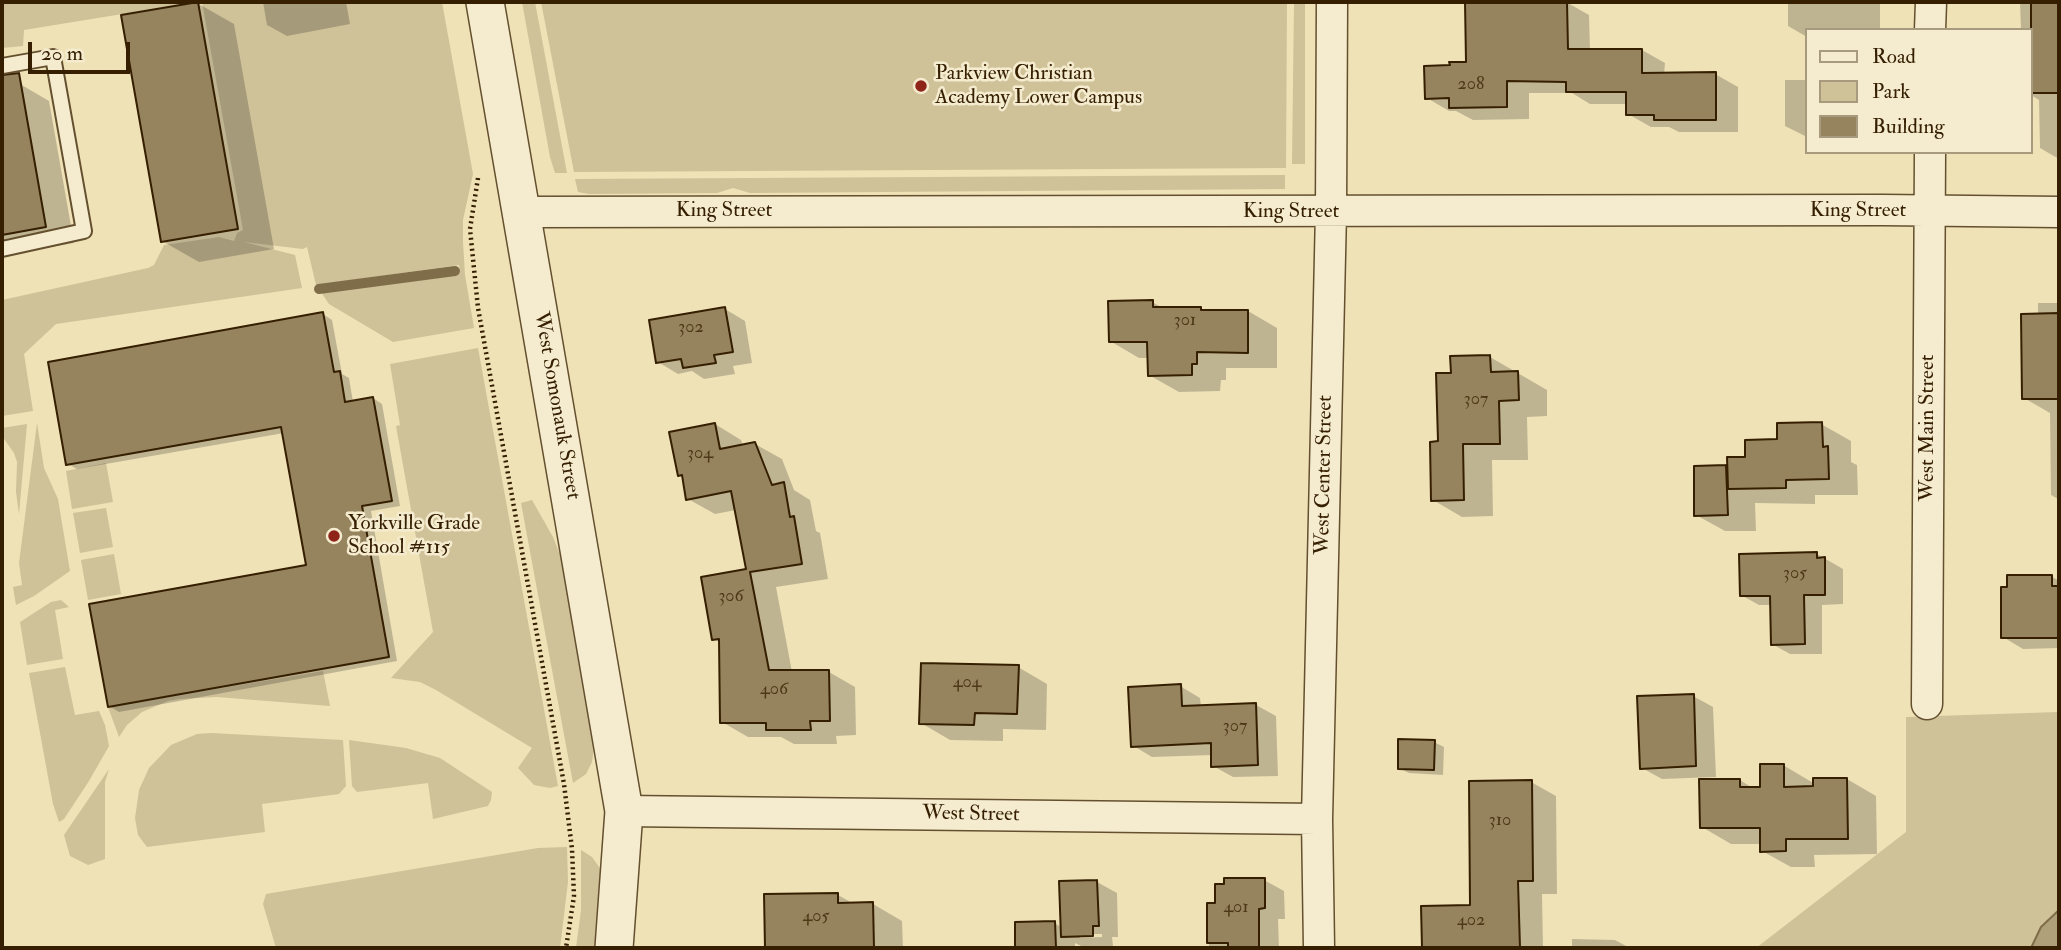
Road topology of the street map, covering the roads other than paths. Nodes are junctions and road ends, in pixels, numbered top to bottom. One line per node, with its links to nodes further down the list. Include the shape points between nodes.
1 (485, 2): 8 (street, West Somonauk Street)
2 (1332, 2): 9 (street, West Center Street)
3 (1931, 2): 4 (street)
4 (1930, 28)
5 (2, 65): 11 (lane, via 52,57 85,232)
6 (1930, 154): 7 (street, West Main Street)
7 (1929, 211): 9 (street, King Street); 10 (street, King Street); 12 (street, West Main Street)
8 (523, 212): 9 (street, King Street); 13 (street, West Somonauk Street)
9 (1331, 212): 14 (street, West Center Street)
10 (2059, 212)
11 (2, 249)
12 (1927, 704)
13 (624, 811): 14 (street, West Street); 15 (street, West Somonauk Street)
14 (1317, 818): 16 (street, West Center Street)
15 (614, 948)
16 (1319, 948)

